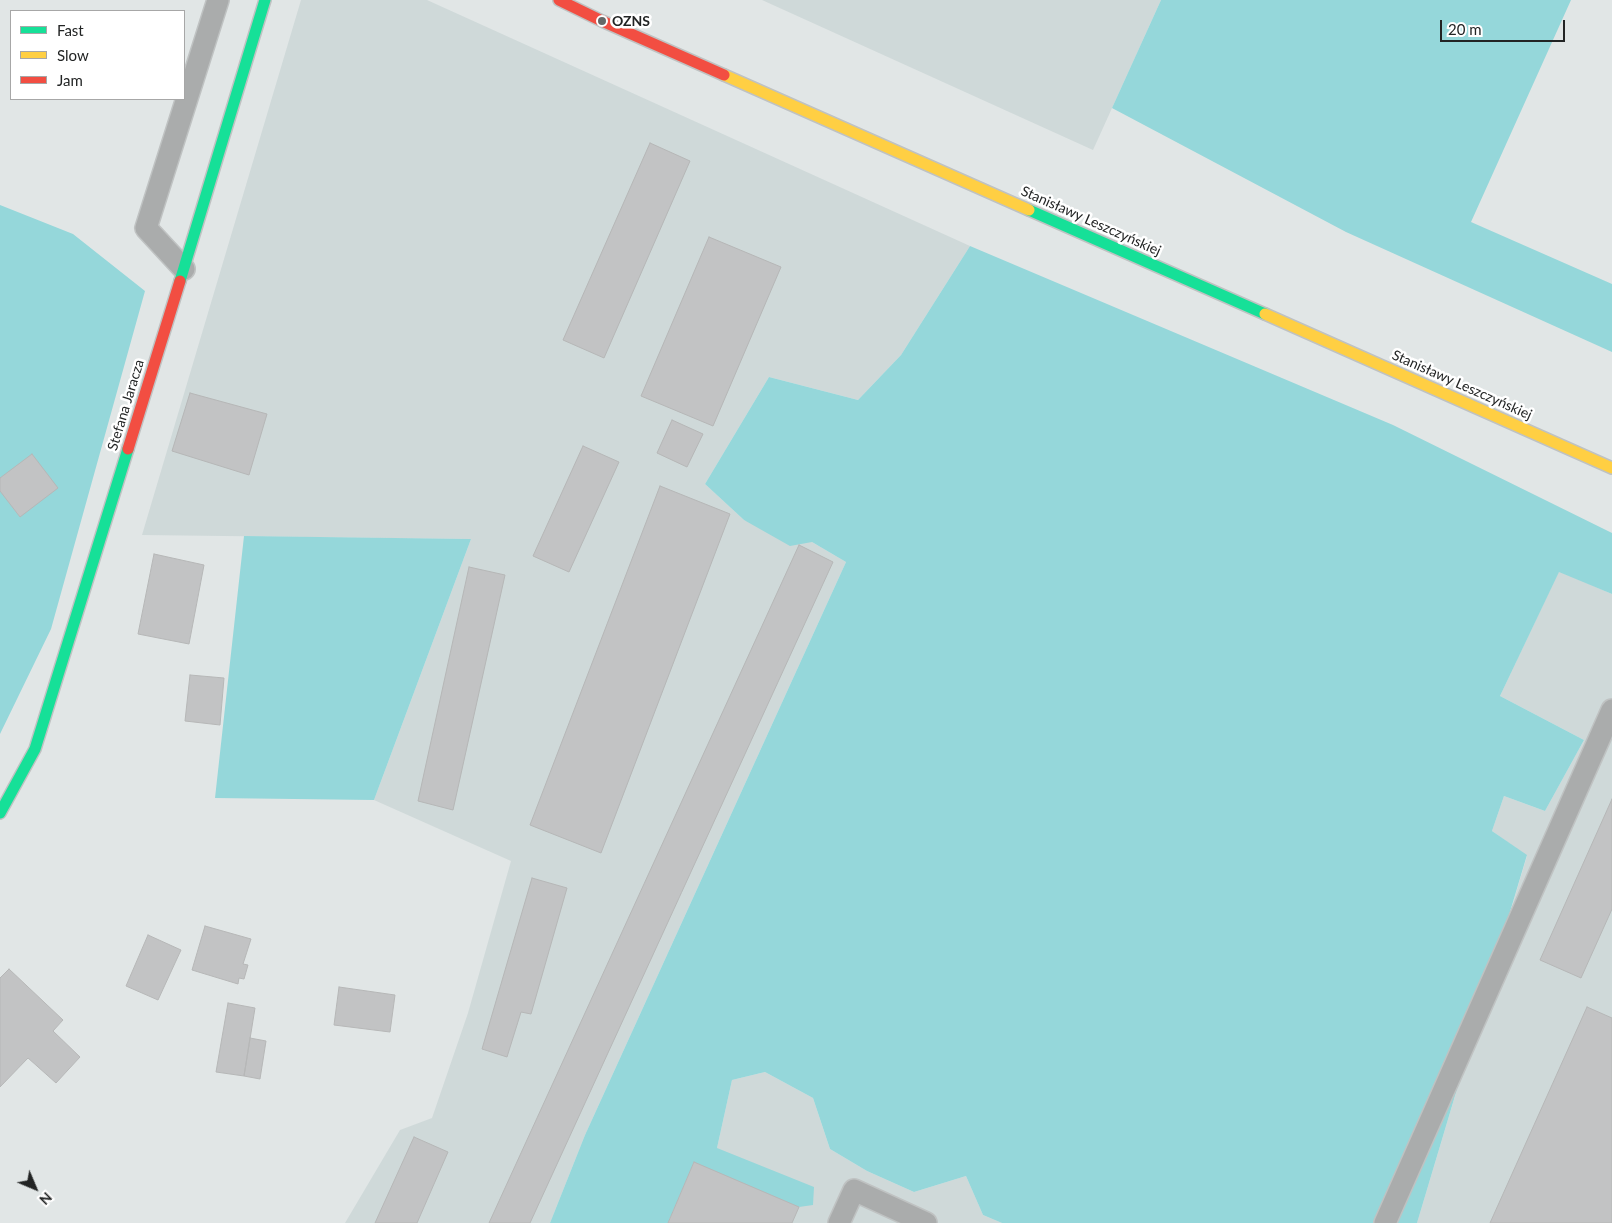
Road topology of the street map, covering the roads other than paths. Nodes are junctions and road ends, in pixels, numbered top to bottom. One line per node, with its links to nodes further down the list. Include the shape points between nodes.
1 (218, 0): 4 (lane, via 146,228)
2 (265, 0): 4 (street, Stefana Jaracza)
3 (559, 0): 5 (street, Stanisławy Leszczyńskiej)
4 (184, 269): 7 (street, Stefana Jaracza, via 34,749)
5 (1612, 468)
6 (1612, 710): 10 (lane)
7 (0, 813)
8 (839, 1223): 9 (lane, via 854,1190)
9 (926, 1223)
10 (1385, 1223)

